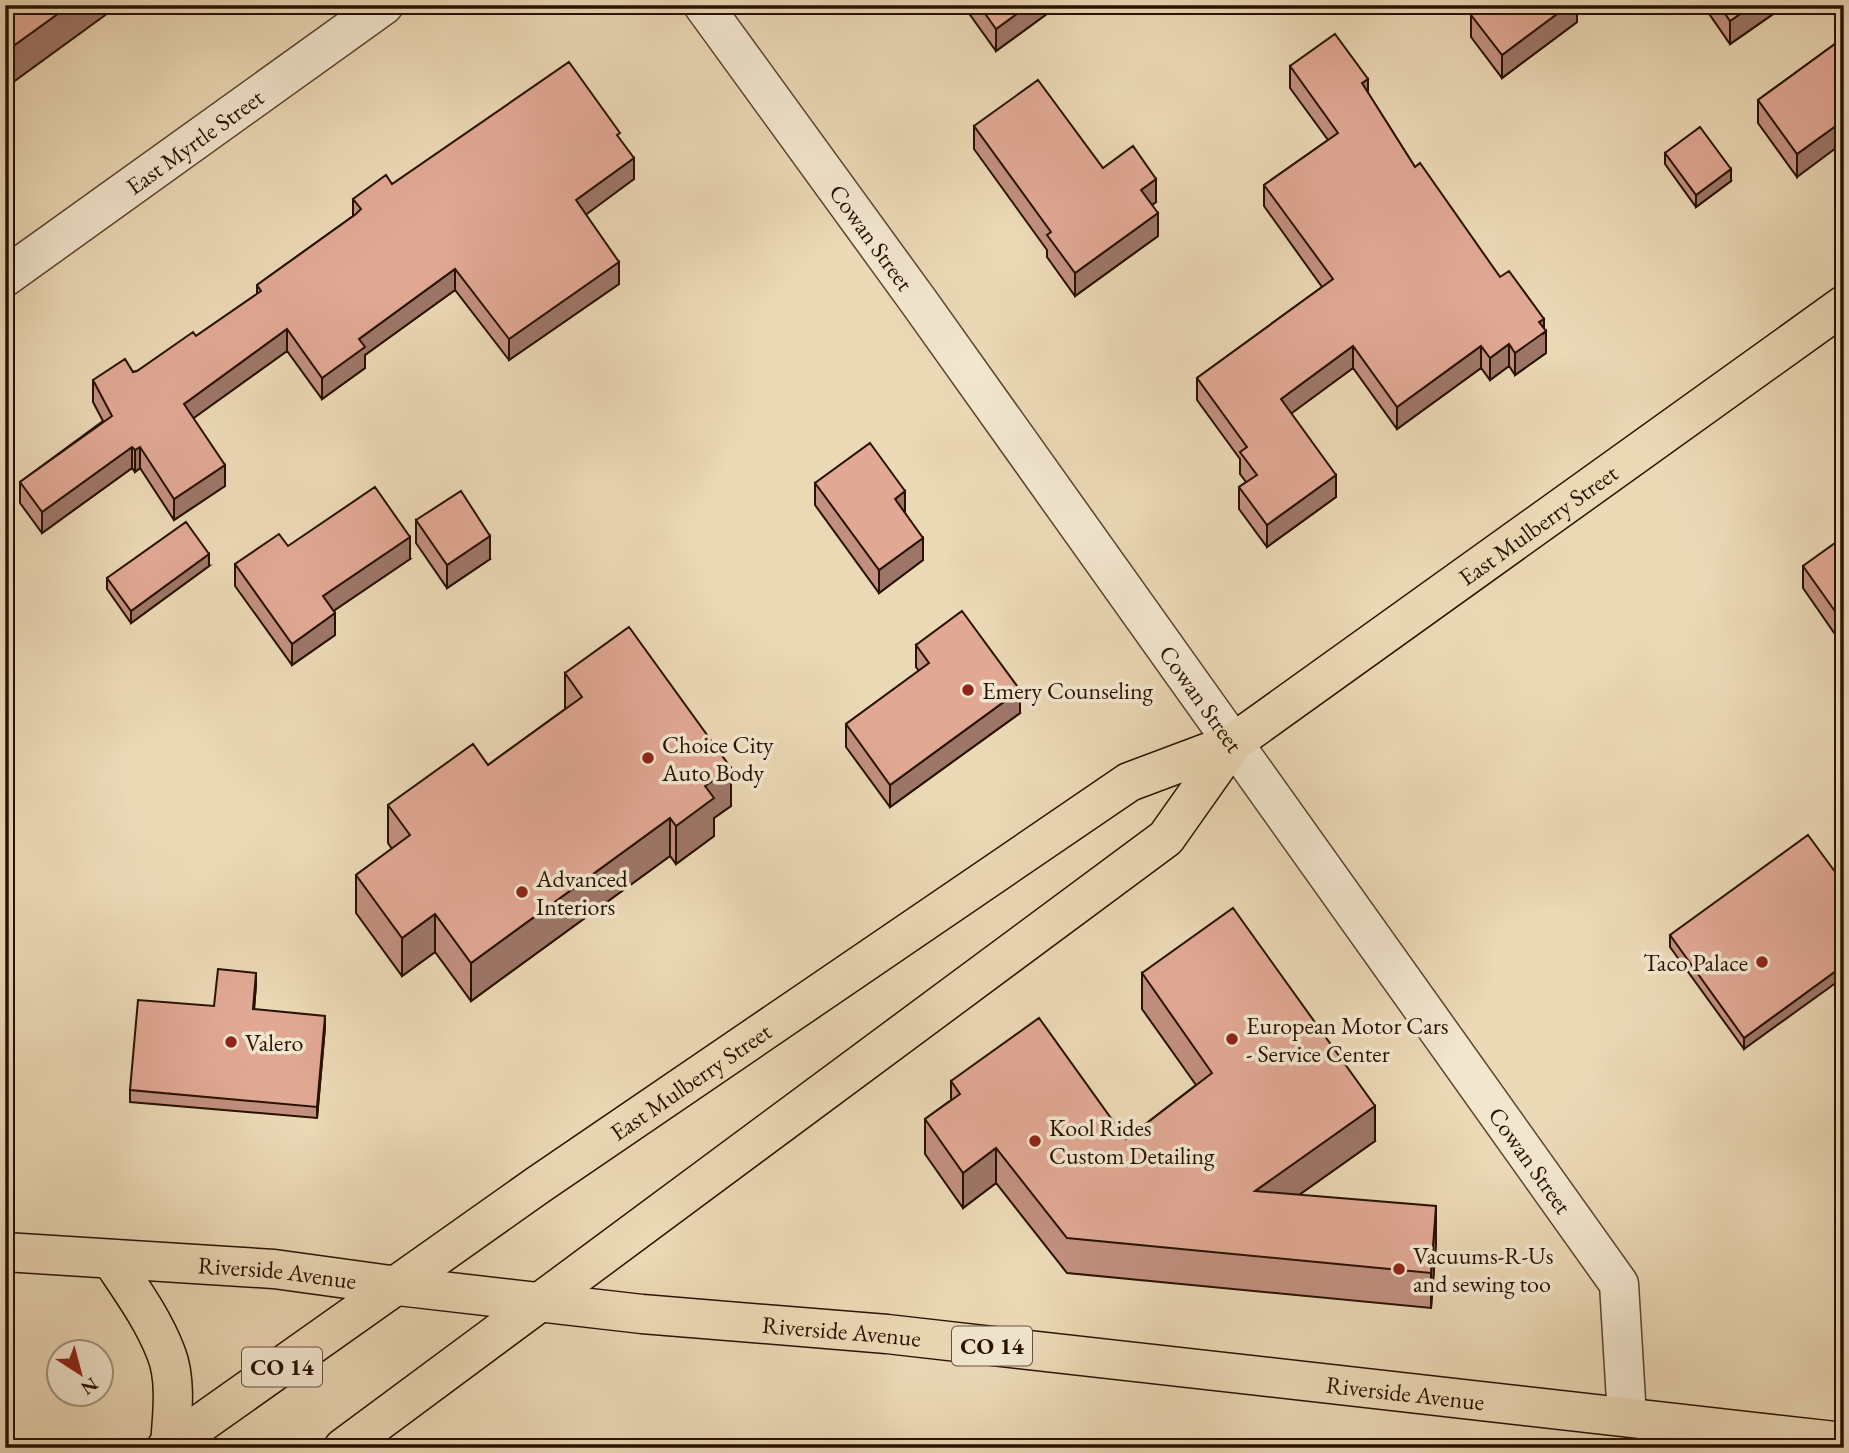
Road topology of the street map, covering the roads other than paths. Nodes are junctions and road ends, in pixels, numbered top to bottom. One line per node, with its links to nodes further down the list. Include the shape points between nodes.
1 (384, 5): 3 (street, East Myrtle Street)
2 (703, 5): 5 (street, Cowan Street)
3 (5, 277)
4 (1844, 305): 5 (main road, East Mulberry Street)
5 (1233, 743): 8 (main road, East Mulberry Street, via 1129,782 538,1185); 9 (main road, East Mulberry Street, via 1166,838); 10 (street, Cowan Street, via 1619,1284)
6 (5, 1252): 7 (main road, Riverside Avenue)
7 (111, 1259): 8 (main road, Riverside Avenue, via 274,1269); 12 (main road, via 148,1315 167,1355 173,1404)
8 (398, 1286): 9 (main road, Riverside Avenue / CO 14); 12 (main road, East Mulberry Street / CO 14)
9 (541, 1301): 10 (main road, Riverside Avenue / CO 14, via 887,1334); 13 (main road, East Mulberry Street)
10 (1627, 1417): 11 (main road, Riverside Avenue / CO 14)
11 (1844, 1442)
12 (168, 1447)
13 (343, 1448)

